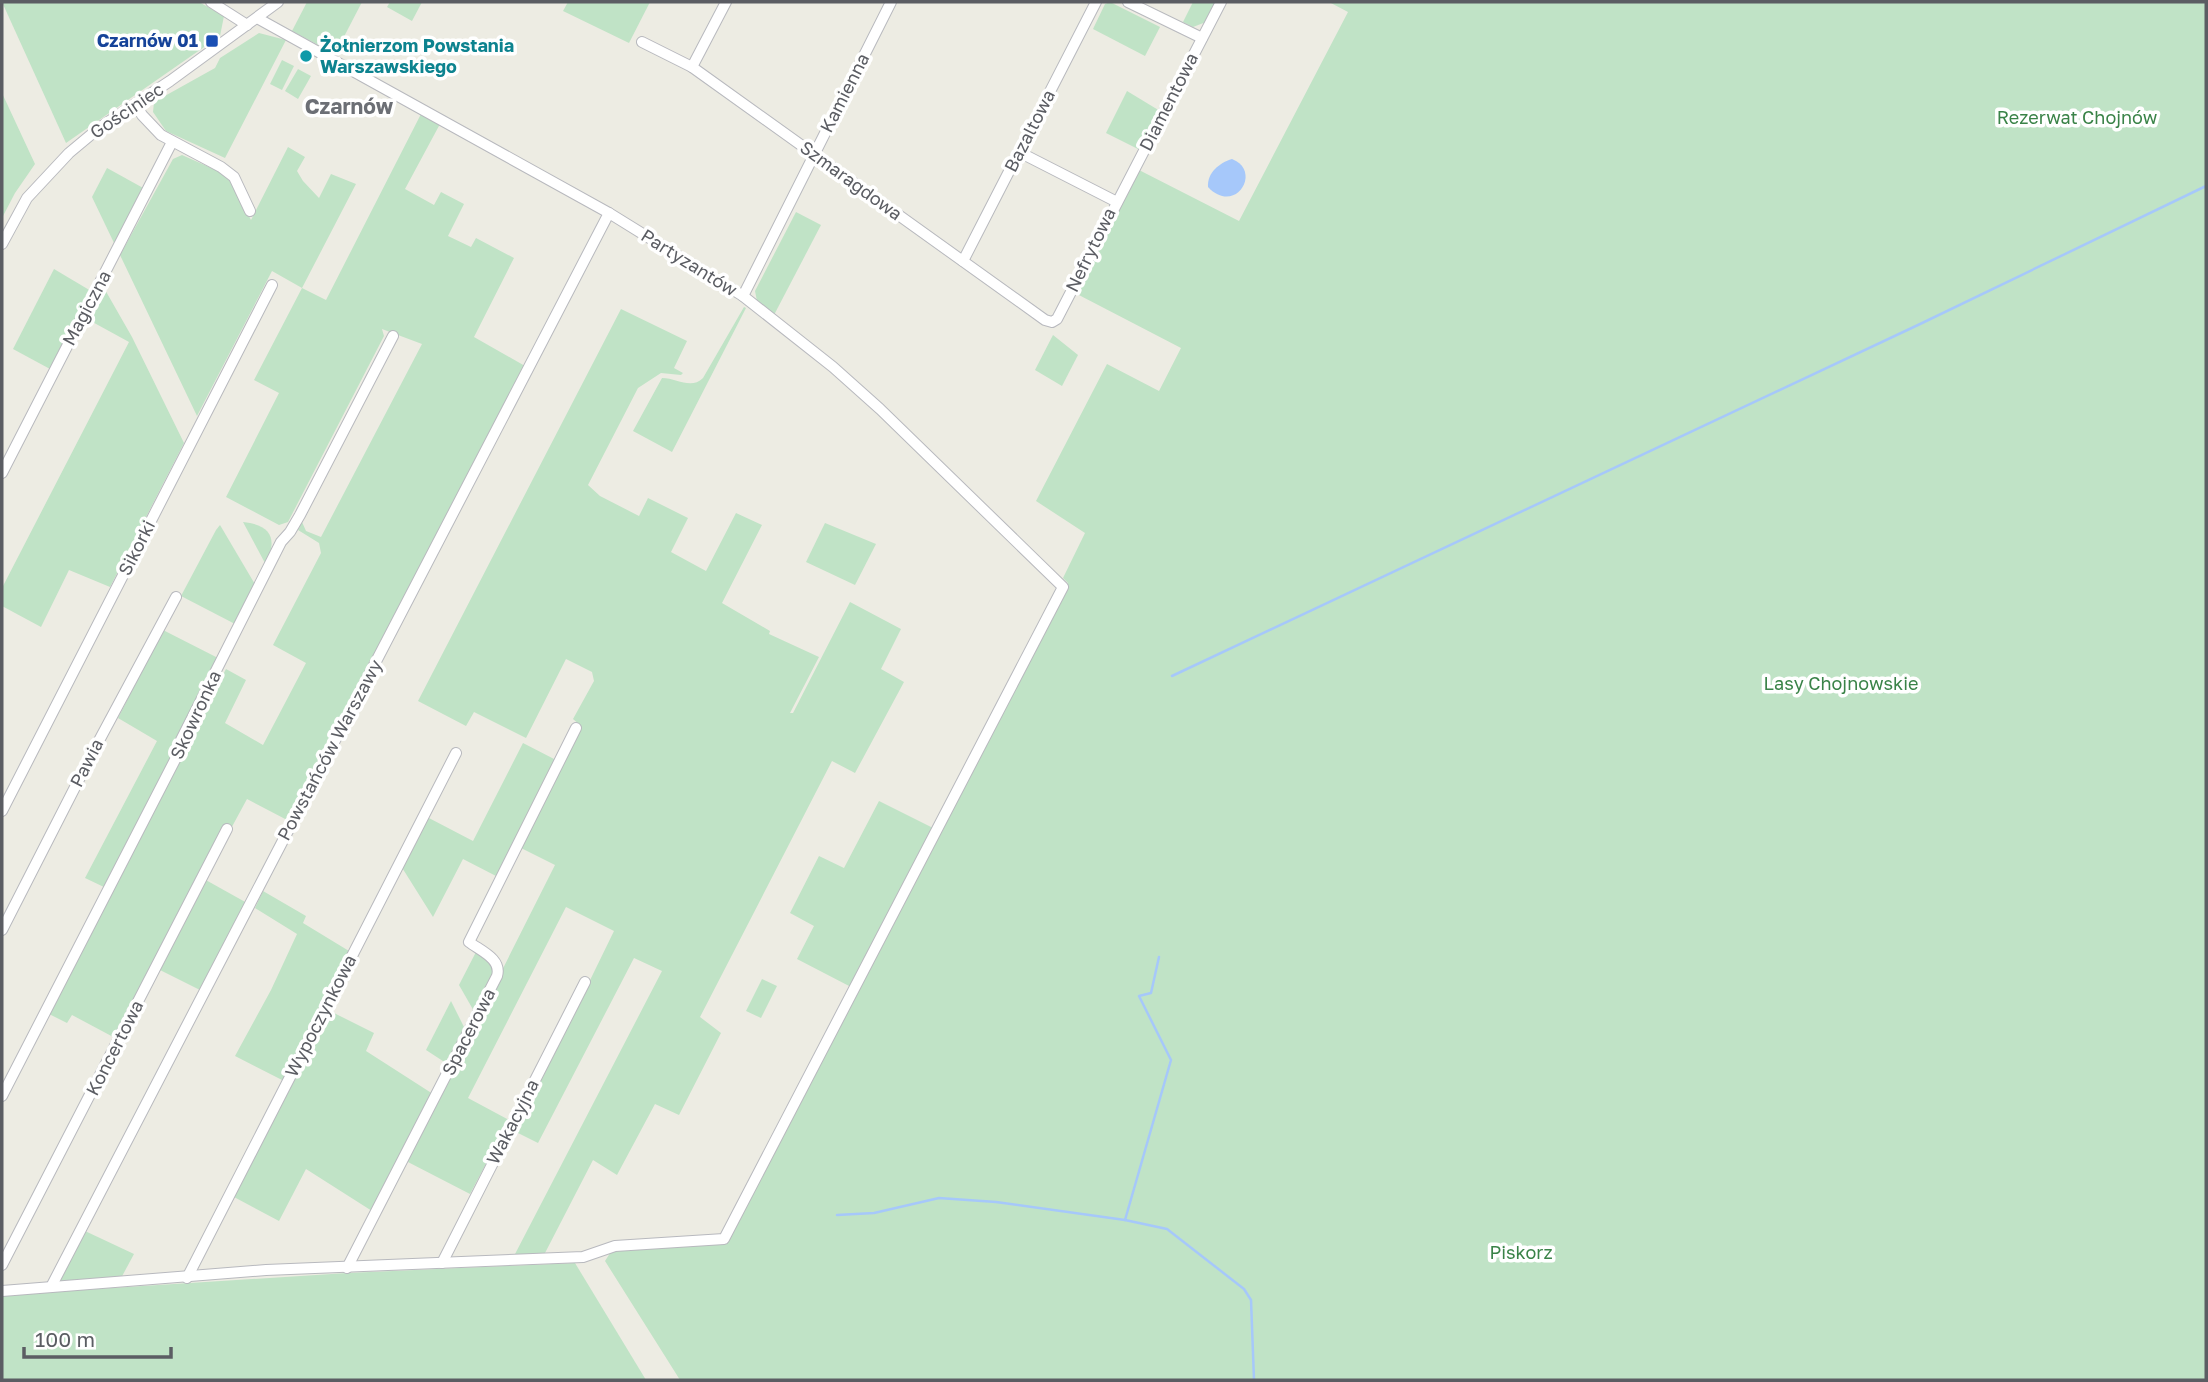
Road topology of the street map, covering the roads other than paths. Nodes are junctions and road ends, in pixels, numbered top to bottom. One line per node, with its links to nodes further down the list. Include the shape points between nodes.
1 (211, 2): 9 (street)
2 (278, 2): 8 (street, Gościniec)
3 (726, 2): 12 (street)
4 (891, 2): 16 (street, Kamienna)
5 (1096, 2): 15 (street, Bazaltowa)
6 (1128, 2): 10 (street)
7 (1221, 2): 10 (street, Diamentowa)
8 (257, 18): 9 (street, Gościniec); 19 (street, Partyzantów)
9 (247, 25): 13 (street, Gościniec)
10 (1202, 38): 17 (street, Diamentowa)
11 (642, 43): 12 (street, Szmaragdowa)
12 (692, 66): 16 (street, Szmaragdowa)
13 (136, 104): 14 (street); 20 (street, Gościniec, via 57,164 27,198)
14 (172, 142): 18 (street, via 234,177); 26 (street, Magiczna)
15 (1019, 152): 17 (street, Nefrytowa); 21 (street, Bazaltowa)
16 (814, 154): 21 (street, Szmaragdowa); 23 (street, Kamienna)
17 (1116, 202): 24 (street, Nefrytowa)
18 (250, 211)
19 (609, 213): 23 (street, Partyzantów); 39 (street, Powstańców Warszawy)
20 (2, 244)
21 (963, 261): 24 (street, Szmaragdowa, via 1045,320)
22 (272, 285): 30 (street, Sikorki)
23 (743, 296): 35 (street, Partyzantów, via 880,409 1063,587 724,1238 615,1246 583,1257)
24 (1057, 319)
25 (393, 336): 34 (street, Skowronka, via 300,514 281,541 178,754)
26 (2, 474)
27 (176, 597): 32 (street, Pawia)
28 (576, 729): 37 (street, Spacerowa, via 469,942 496,962 497,976)
29 (456, 753): 38 (street, Wypoczynkowa)
30 (2, 811)
31 (227, 829): 36 (street, Koncertowa)
32 (2, 930)
33 (585, 982): 35 (street, Wakacyjna)
34 (2, 1096)
35 (442, 1263): 37 (street)
36 (2, 1265)
37 (347, 1268): 38 (street)
38 (187, 1278): 39 (street)
39 (51, 1287): 40 (street)
40 (2, 1292)

